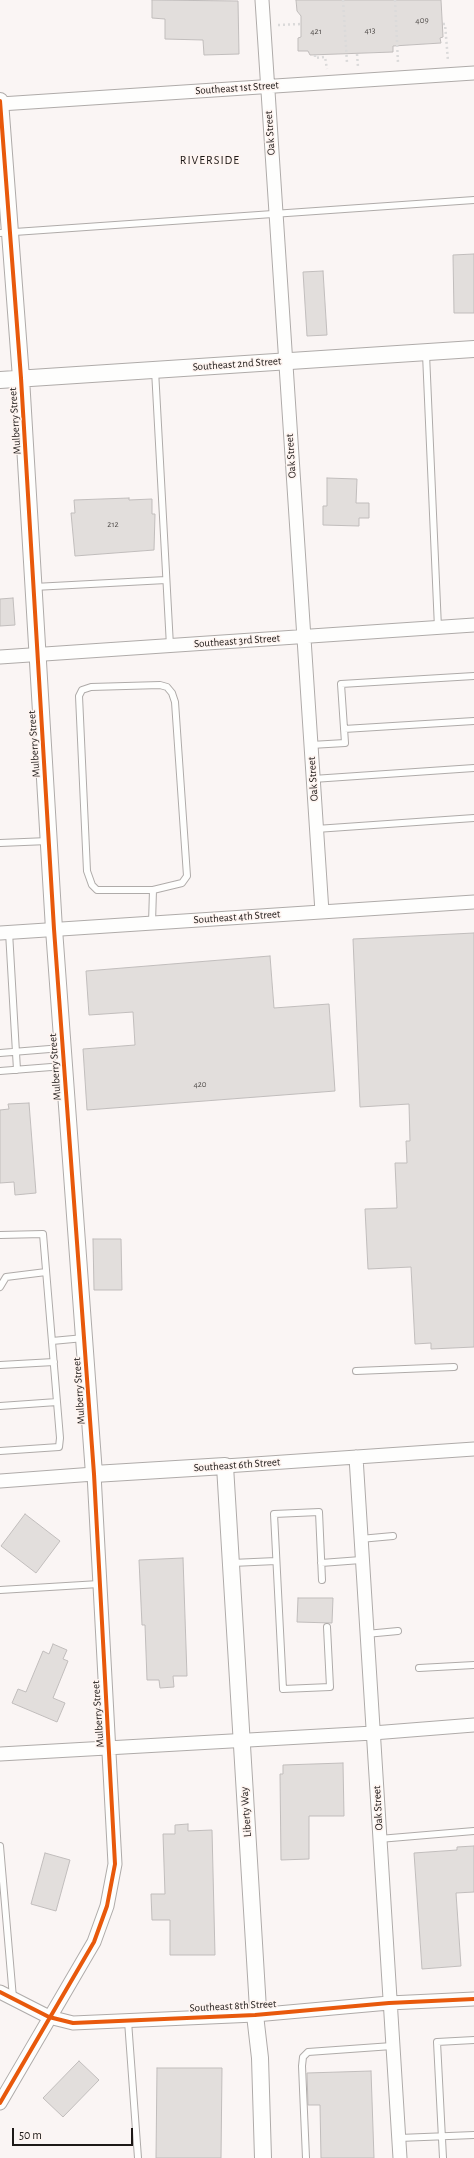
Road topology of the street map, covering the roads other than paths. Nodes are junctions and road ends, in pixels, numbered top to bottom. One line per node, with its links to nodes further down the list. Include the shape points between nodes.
1 (262, 0): 3 (street, Oak Street)
2 (474, 73): 3 (street, Southeast 1st Street)
3 (267, 87): 5 (street, Southeast 1st Street); 7 (street, Oak Street)
4 (0, 101): 5 (street, Mulberry Street)
5 (0, 104): 8 (street, Mulberry Street)
6 (474, 200): 7 (lane)
7 (275, 213): 8 (lane); 11 (street, Oak Street)
8 (5, 233): 13 (street, Mulberry Street)
9 (474, 349): 10 (street, Southeast 2nd Street)
10 (426, 352): 11 (street, Southeast 2nd Street); 18 (lane)
11 (284, 361): 12 (street, Southeast 2nd Street); 19 (street, Oak Street)
12 (155, 370): 13 (street, Southeast 2nd Street); 15 (lane)
13 (21, 378): 14 (street, Southeast 2nd Street); 16 (street, Mulberry Street)
14 (0, 380)
15 (166, 580): 16 (lane); 20 (lane)
16 (34, 587): 21 (street, Mulberry Street)
17 (474, 625): 18 (street, Southeast 3rd Street)
18 (438, 628): 19 (street, Southeast 3rd Street)
19 (303, 637): 20 (street, Southeast 3rd Street); 26 (street, Oak Street)
20 (170, 646): 21 (street, Southeast 3rd Street)
21 (37, 655): 22 (street, Southeast 3rd Street); 31 (street, Mulberry Street)
22 (0, 657)
23 (474, 676): 25 (lane, via 341,684)
24 (474, 720): 25 (lane)
25 (344, 729): 26 (lane, via 345,742)
26 (311, 745): 28 (street, Oak Street)
27 (474, 768): 28 (lane)
28 (313, 779): 30 (street, Oak Street)
29 (474, 818): 30 (lane)
30 (316, 829): 35 (street, Oak Street)
31 (49, 841): 32 (lane); 37 (street, Mulberry Street)
32 (0, 843)
33 (153, 890): 33 (lane, via 106,891 98,890 92,885 88,871 79,696 82,690 90,687 160,685 167,687 175,702 187,876 182,883); 36 (lane)
34 (474, 902): 35 (street, Southeast 4th Street)
35 (322, 912): 36 (street, Southeast 4th Street)
36 (152, 923): 37 (street, Southeast 4th Street)
37 (54, 929): 38 (street, Southeast 4th Street); 39 (street, Mulberry Street)
38 (5, 932): 40 (lane)
39 (62, 1048): 40 (lane); 42 (street, Mulberry Street)
40 (16, 1052): 41 (lane); 43 (lane)
41 (0, 1053)
42 (64, 1066): 43 (lane); 48 (street, Mulberry Street)
43 (17, 1070): 44 (lane)
44 (0, 1071)
45 (0, 1235): 46 (lane, via 43,1234)
46 (46, 1272): 47 (lane, via 6,1277); 49 (lane)
47 (0, 1287)
48 (84, 1338): 49 (lane); 60 (street, Mulberry Street)
49 (52, 1341): 50 (lane)
50 (54, 1362): 51 (lane); 54 (lane)
51 (0, 1365)
52 (454, 1367): 53 (lane)
53 (356, 1371)
54 (57, 1402): 55 (lane); 57 (lane, via 59,1447)
55 (0, 1406)
56 (474, 1449): 58 (street, Southeast 6th Street)
57 (0, 1451)
58 (356, 1457): 59 (street, Southeast 6th Street); 63 (street, Oak Street)
59 (225, 1466): 60 (street, Southeast 6th Street); 66 (street, Liberty Way)
60 (94, 1474): 61 (street, Southeast 6th Street); 69 (street, Mulberry Street)
61 (0, 1481)
62 (392, 1536): 63 (lane)
63 (360, 1540): 64 (street, Oak Street)
64 (361, 1560): 67 (lane); 73 (street, Oak Street)
65 (276, 1561): 66 (lane); 67 (lane, via 274,1514 319,1512); 71 (lane, via 283,1689 330,1687)
66 (231, 1563): 78 (street, Liberty Way)
67 (321, 1563): 68 (lane)
68 (322, 1580)
69 (98, 1584): 70 (lane); 79 (street, Mulberry Street)
70 (0, 1590)
71 (327, 1627)
72 (398, 1631): 73 (lane)
73 (366, 1634): 77 (street, Oak Street)
74 (474, 1665): 75 (lane)
75 (419, 1668)
76 (474, 1725): 77 (street)
77 (373, 1733): 78 (street); 82 (street, Oak Street)
78 (241, 1741): 79 (street); 88 (street, Liberty Way, via 258,2009)
79 (109, 1748): 80 (street); 89 (street, Mulberry Street, via 114,1864 107,1906 94,1942)
80 (0, 1754)
81 (474, 1831): 82 (lane)
82 (379, 1839): 87 (street, Oak Street)
83 (0, 1846): 86 (lane)
84 (0, 1992): 86 (street, Southeast 8th Street)
85 (474, 1999): 87 (street, Southeast 8th Street)
86 (13, 2000): 89 (street, Southeast 8th Street)
87 (389, 2003): 88 (street, Southeast 8th Street); 92 (street, Oak Street)
88 (255, 2015): 90 (street, Southeast 8th Street); 98 (street, Liberty Way, via 260,2058)
89 (49, 2017): 90 (street, Southeast 8th Street, via 73,2023); 93 (street, Mulberry Street)
90 (128, 2021): 97 (lane)
91 (474, 2040): 95 (lane, via 437,2042)
92 (392, 2046): 96 (street, Oak Street); 99 (lane, via 308,2052 303,2057)
93 (0, 2103)
94 (474, 2135): 95 (lane)
95 (441, 2136): 96 (lane); 101 (lane)
96 (399, 2138): 100 (street, Oak Street)
97 (138, 2158)
98 (263, 2158)
99 (306, 2158)
100 (400, 2158)
101 (443, 2158)

